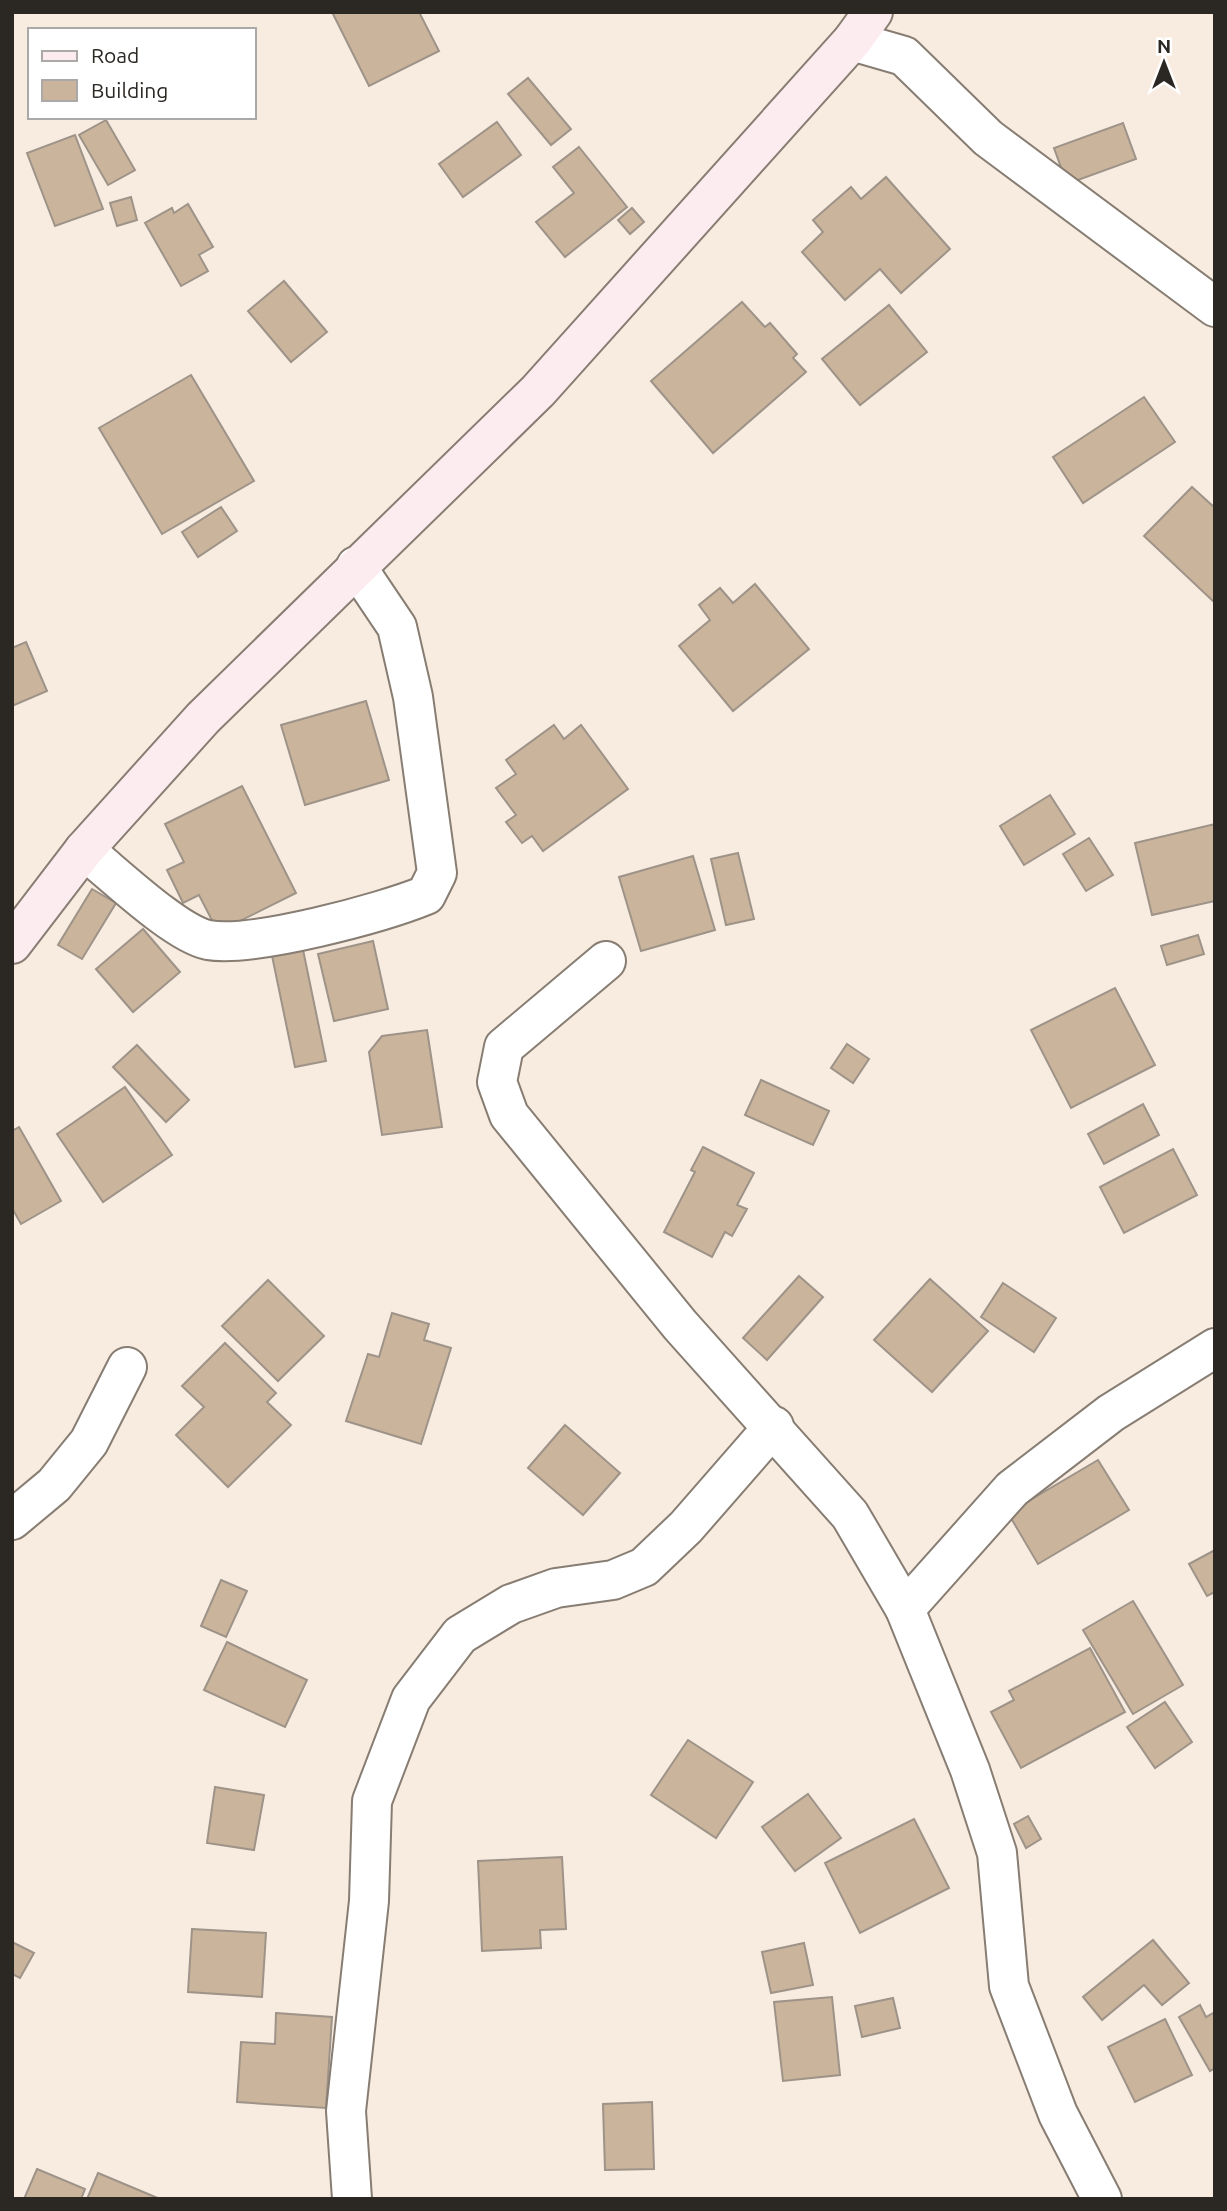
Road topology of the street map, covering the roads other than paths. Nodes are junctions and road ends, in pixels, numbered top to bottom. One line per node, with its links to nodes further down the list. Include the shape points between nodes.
1 (863, 26): 2 (street, via 904,56 988,138); 3 (main road, via 538,391)
2 (1215, 307)
3 (356, 566): 4 (main road, via 203,718); 4 (street, via 397,627 413,697 437,873 426,895 389,910 247,940 208,940 180,927)
4 (84, 850): 5 (main road)
5 (12, 944)
6 (606, 961): 9 (street, via 504,1047 497,1082 509,1115 680,1325)
7 (1215, 1348): 11 (street, via 1111,1413 1012,1489)
8 (127, 1367): 10 (street, via 89,1442 54,1485)
9 (774, 1426): 11 (street, via 850,1515); 12 (street, via 686,1527 644,1567 613,1580 556,1588 512,1604 460,1635 411,1699 372,1801 369,1901 346,2111)
10 (12, 1520)
11 (905, 1609): 13 (street, via 970,1770 997,1853 1009,1986 1058,2114)
12 (352, 2199)
13 (1102, 2199)

